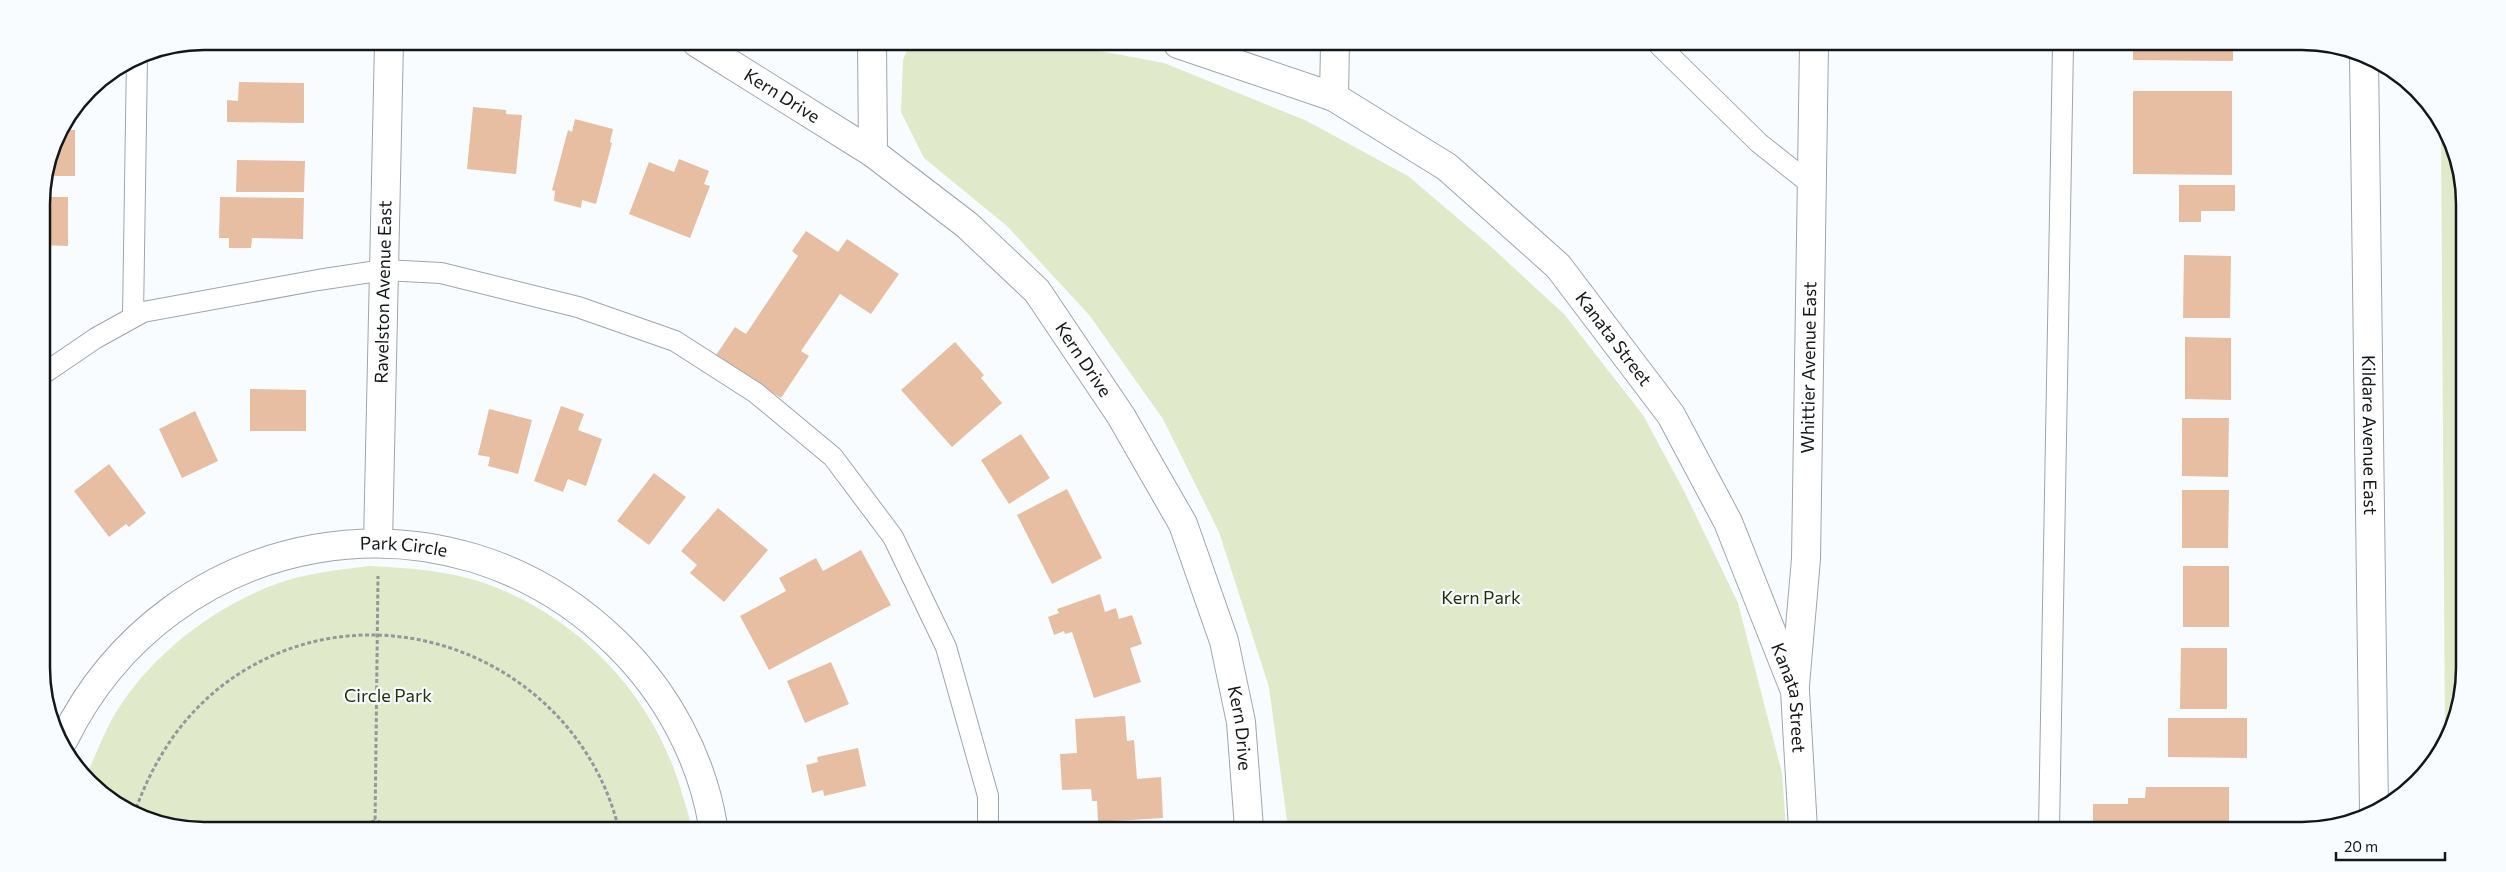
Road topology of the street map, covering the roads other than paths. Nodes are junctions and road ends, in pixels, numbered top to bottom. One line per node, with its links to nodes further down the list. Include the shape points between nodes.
1 (389, 50): 14 (street, Ravelston Avenue East)
2 (711, 50): 12 (street, Kern Drive)
3 (872, 50): 12 (street)
4 (1196, 50): 11 (street, Kanata Street)
5 (1334, 50): 11 (street)
6 (1664, 50): 13 (lane, via 1759,143)
7 (1814, 50): 13 (street, Whittier Avenue East)
8 (2063, 50): 25 (lane)
9 (2364, 64): 20 (street, Kildare Avenue East)
10 (137, 66): 15 (lane)
11 (1334, 97): 18 (street, Kanata Street, via 1448,167 1558,266 1672,415 1728,522)
12 (873, 153): 23 (street, Kern Drive, via 967,225 1037,291 1121,416 1183,524 1224,642 1241,722)
13 (1813, 186): 18 (street, Whittier Avenue East, via 1806,559)
14 (384, 270): 15 (lane, via 153,310); 17 (street, Ravelston Avenue East); 22 (lane, via 441,272 578,307 674,341 756,393 833,457 893,537 946,648 988,796)
15 (133, 317): 16 (lane)
16 (50, 369)
17 (378, 543): 19 (street, Park Circle, via 318,547 278,556 246,568 186,599 159,619 110,666); 21 (street, Park Circle, via 440,549 500,566 556,594 599,627 648,678 673,717 694,759)
18 (1795, 691): 24 (street, Kanata Street)
19 (66, 736)
20 (2374, 804)
21 (711, 822)
22 (988, 822)
23 (1249, 822)
24 (1803, 822)
25 (2049, 822)

